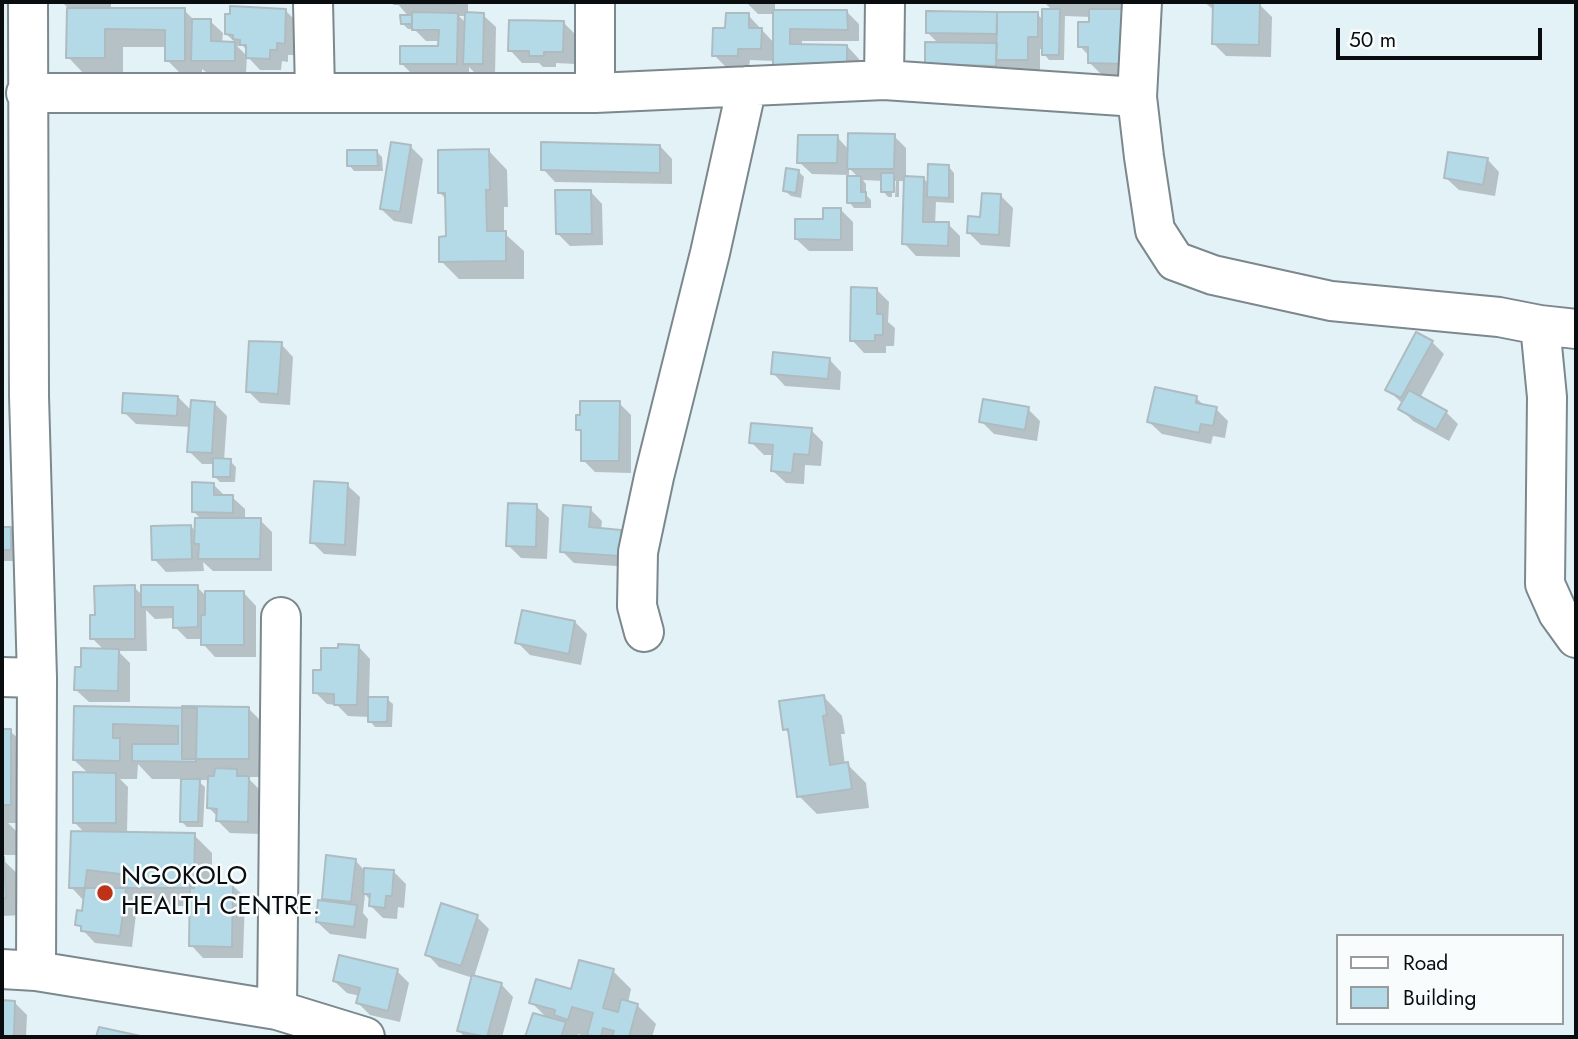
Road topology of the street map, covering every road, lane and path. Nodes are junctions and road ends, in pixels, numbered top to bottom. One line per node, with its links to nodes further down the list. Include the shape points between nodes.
1 (28, 2): 9 (street)
2 (313, 2): 8 (street)
3 (595, 2): 10 (street)
4 (884, 2): 6 (street)
5 (1142, 2): 11 (street)
6 (884, 80): 7 (street); 11 (street)
7 (747, 86): 10 (street); 15 (street, via 638,552 637,606)
8 (316, 91): 9 (street); 10 (street)
9 (26, 93): 13 (street)
10 (595, 93)
11 (1137, 97): 12 (street, via 1156,230 1175,261 1213,275 1331,301)
12 (1558, 327): 16 (street, via 1547,397 1545,583)
13 (15, 396): 17 (street)
14 (281, 617): 19 (street)
15 (644, 632)
16 (1576, 638)
17 (20, 678): 18 (street)
18 (19, 970): 19 (street)
19 (277, 1010): 20 (street)
20 (365, 1037)

